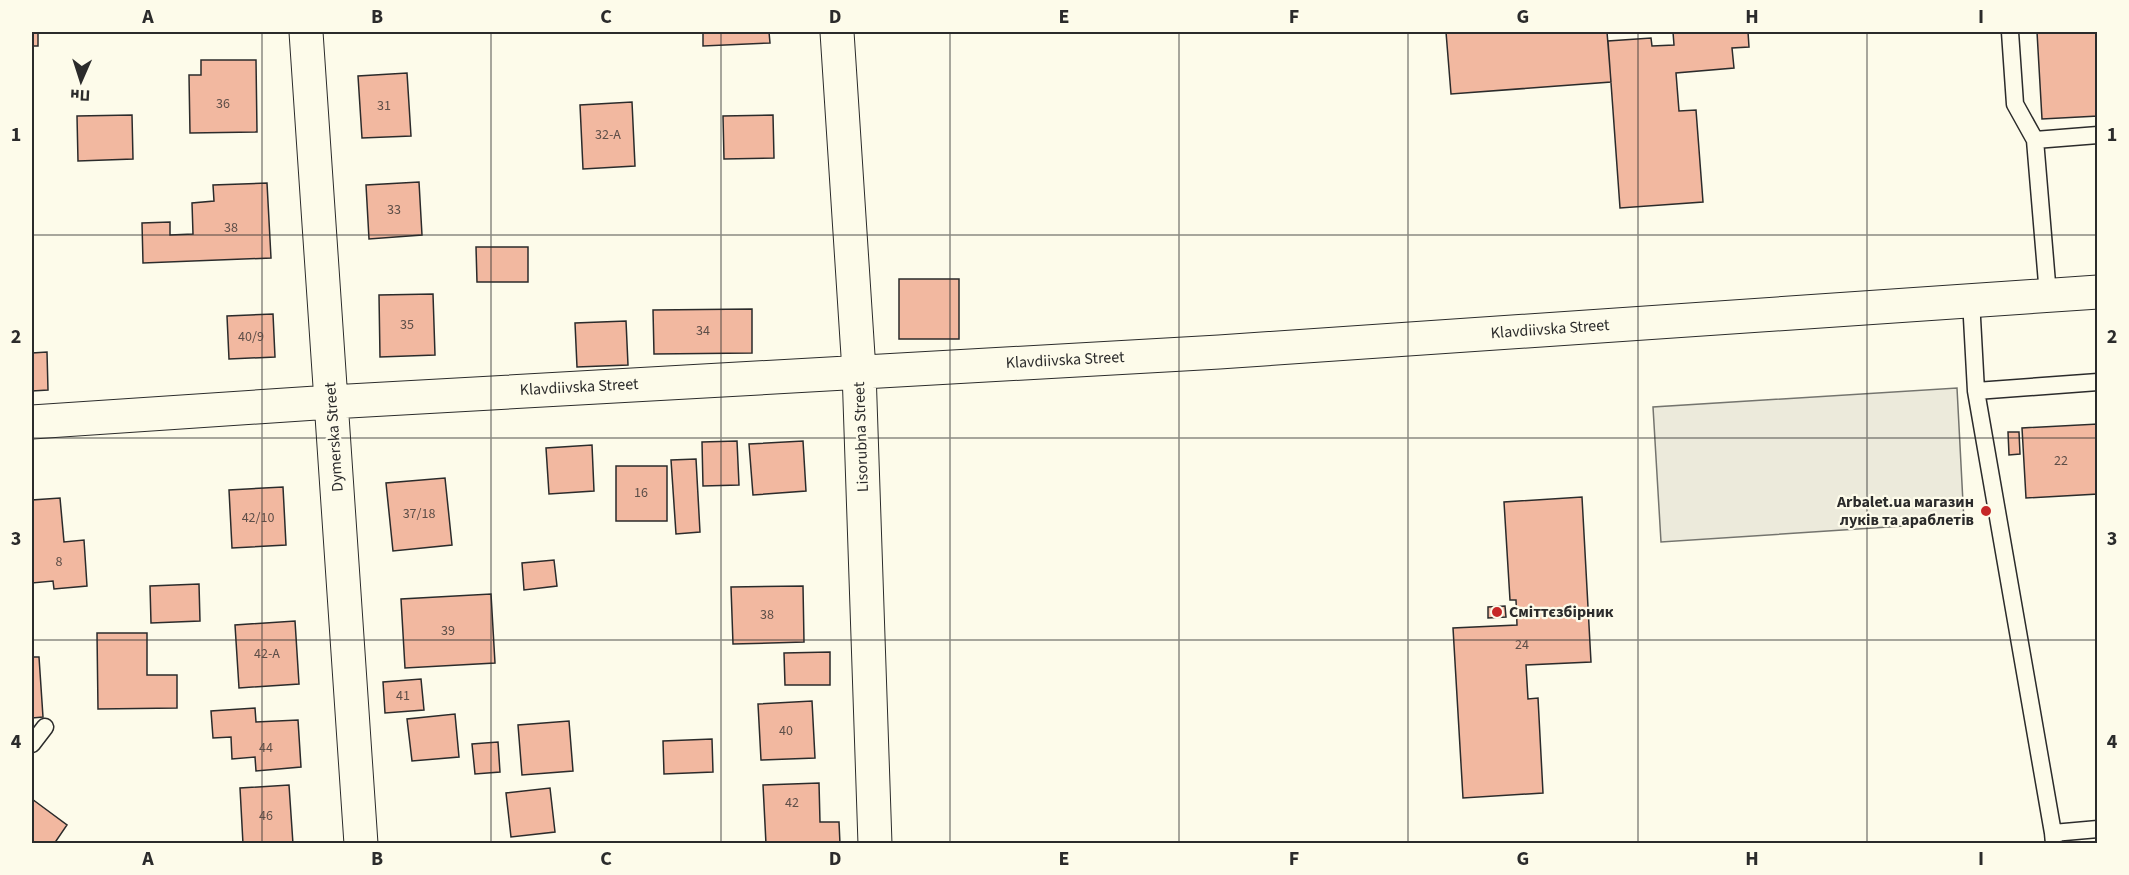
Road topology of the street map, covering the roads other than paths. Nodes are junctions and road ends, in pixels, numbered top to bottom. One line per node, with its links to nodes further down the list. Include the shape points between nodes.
1 (306, 32): 12 (street, Dymerska Street)
2 (837, 32): 9 (street, Lisorubna Street)
3 (2010, 32): 5 (lane, via 2015,104)
4 (2097, 135): 5 (lane)
5 (2035, 140): 7 (lane)
6 (2097, 292): 7 (street, Klavdiivska Street)
7 (2048, 295): 8 (street, Klavdiivska Street)
8 (1971, 300): 9 (street, Klavdiivska Street, via 1230,351); 11 (lane)
9 (859, 371): 12 (street, Klavdiivska Street); 19 (street, Lisorubna Street)
10 (2097, 382): 11 (lane)
11 (1976, 391): 17 (lane)
12 (331, 402): 13 (street, Klavdiivska Street); 18 (street, Dymerska Street)
13 (32, 422)
14 (45, 727): 15 (lane)
15 (32, 744)
16 (2097, 829): 17 (lane)
17 (2054, 838)
18 (361, 843)
19 (875, 843)

